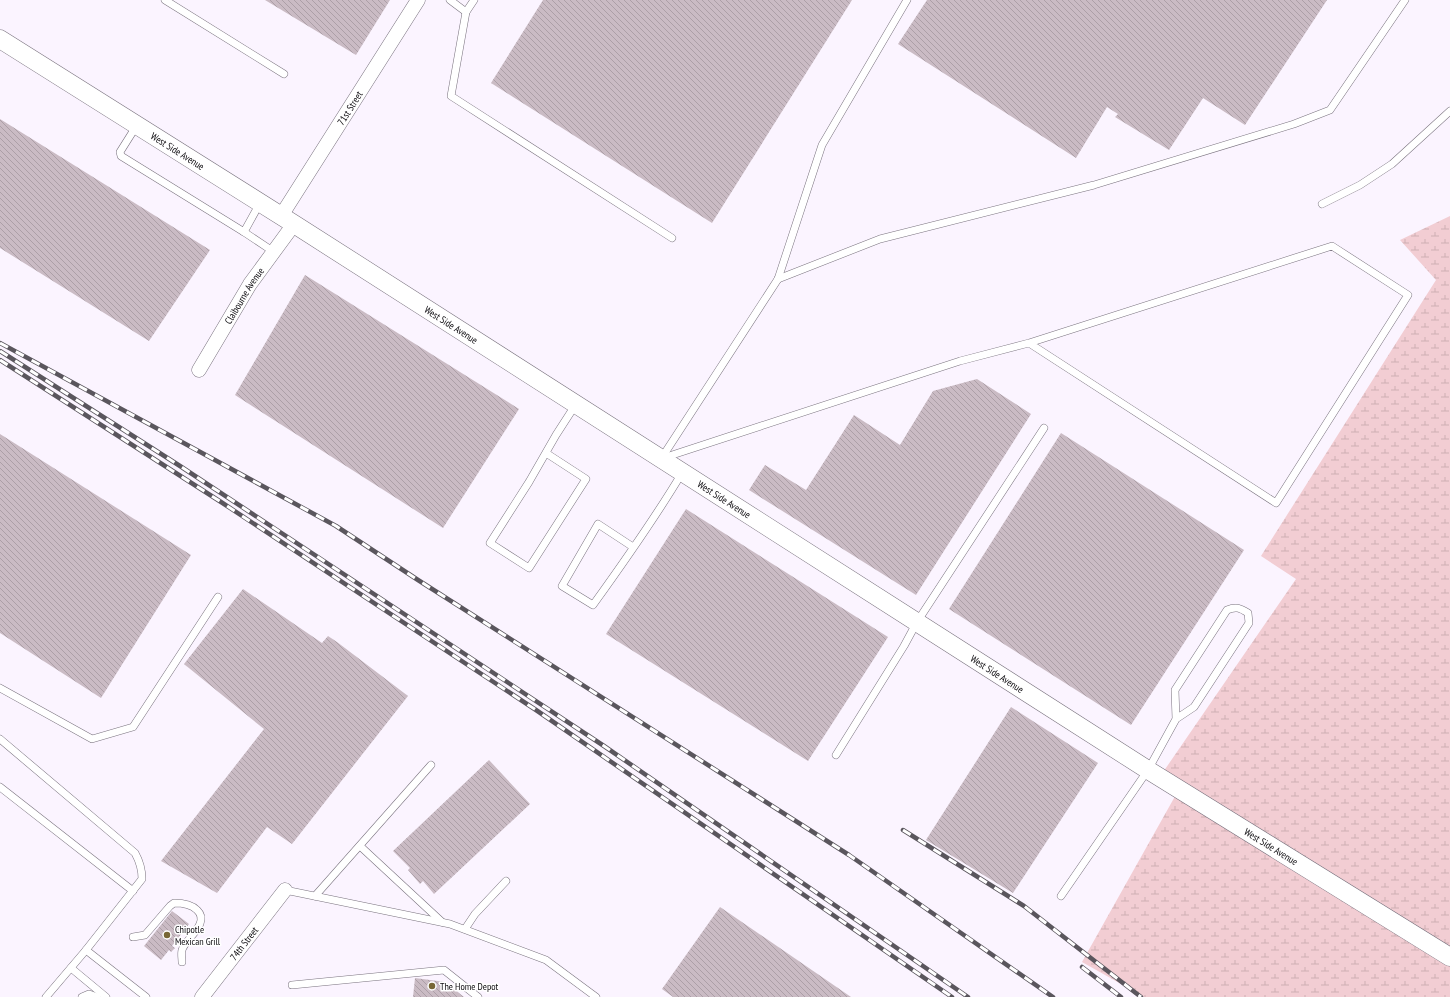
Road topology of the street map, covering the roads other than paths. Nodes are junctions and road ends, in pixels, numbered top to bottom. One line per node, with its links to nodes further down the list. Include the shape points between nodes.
1 (164, 0): 9 (lane)
2 (418, 0): 14 (street, 71st Street)
3 (450, 0): 7 (lane)
4 (474, 0): 7 (lane)
5 (907, 0): 18 (lane, via 822,145)
6 (1405, 0): 18 (lane, via 1330,110 1294,124 1094,185 880,239)
7 (466, 12): 16 (lane, via 451,96)
8 (0, 39): 11 (street, West Side Avenue)
9 (284, 74)
10 (1450, 112): 13 (lane, via 1392,164 1360,185)
11 (137, 125): 12 (street, West Side Avenue); 15 (lane, via 120,152 121,156)
12 (260, 203): 14 (street, West Side Avenue); 15 (lane)
13 (1322, 204)
14 (288, 220): 17 (street, Claibourne Avenue); 21 (street, West Side Avenue)
15 (244, 232): 17 (lane)
16 (672, 238)
17 (274, 252): 20 (street, Claibourne Avenue, via 250,284)
18 (778, 279): 24 (lane)
19 (1029, 343): 19 (lane, via 1276,503 1408,295 1332,246); 24 (lane, via 960,361)
20 (199, 370)
21 (576, 404): 23 (lane); 24 (street, West Side Avenue)
22 (1044, 428): 28 (lane)
23 (546, 453): 23 (lane, via 490,543 529,568 586,479)
24 (661, 459): 25 (street, West Side Avenue)
25 (682, 472): 26 (lane); 28 (street, West Side Avenue)
26 (633, 547): 26 (lane, via 593,605 562,586 598,524)
27 (218, 597): 29 (lane, via 133,727 92,739)
28 (917, 622): 32 (lane); 34 (street, West Side Avenue)
29 (0, 688)
30 (1176, 719): 30 (lane, via 1194,707 1249,623 1248,613 1240,608 1227,610 1175,690); 34 (lane)
31 (0, 739): 39 (lane, via 135,853 140,862 142,879)
32 (836, 755)
33 (431, 765): 36 (lane)
34 (1148, 770): 41 (lane); 46 (street, West Side Avenue)
35 (0, 787): 39 (lane)
36 (360, 846): 40 (lane); 42 (lane)
37 (506, 881): 43 (lane, via 475,914)
38 (285, 890): 40 (lane); 55 (street, 74th Street)
39 (133, 891): 45 (lane)
40 (315, 896): 42 (lane)
41 (1061, 896)
42 (442, 922): 43 (lane)
43 (465, 929): 57 (lane, via 546,960)
44 (133, 937): 47 (lane, via 145,935 174,903 190,905 200,913 201,920 182,950)
45 (86, 950): 48 (lane); 54 (lane)
46 (1450, 957)
47 (182, 962)
48 (71, 968): 50 (lane); 53 (lane)
49 (292, 985): 56 (lane, via 444,970)
50 (46, 997)
51 (82, 997): 52 (lane, via 93,994)
52 (97, 997)
53 (106, 997)
54 (146, 997)
55 (202, 997)
56 (478, 997)
57 (596, 997)

